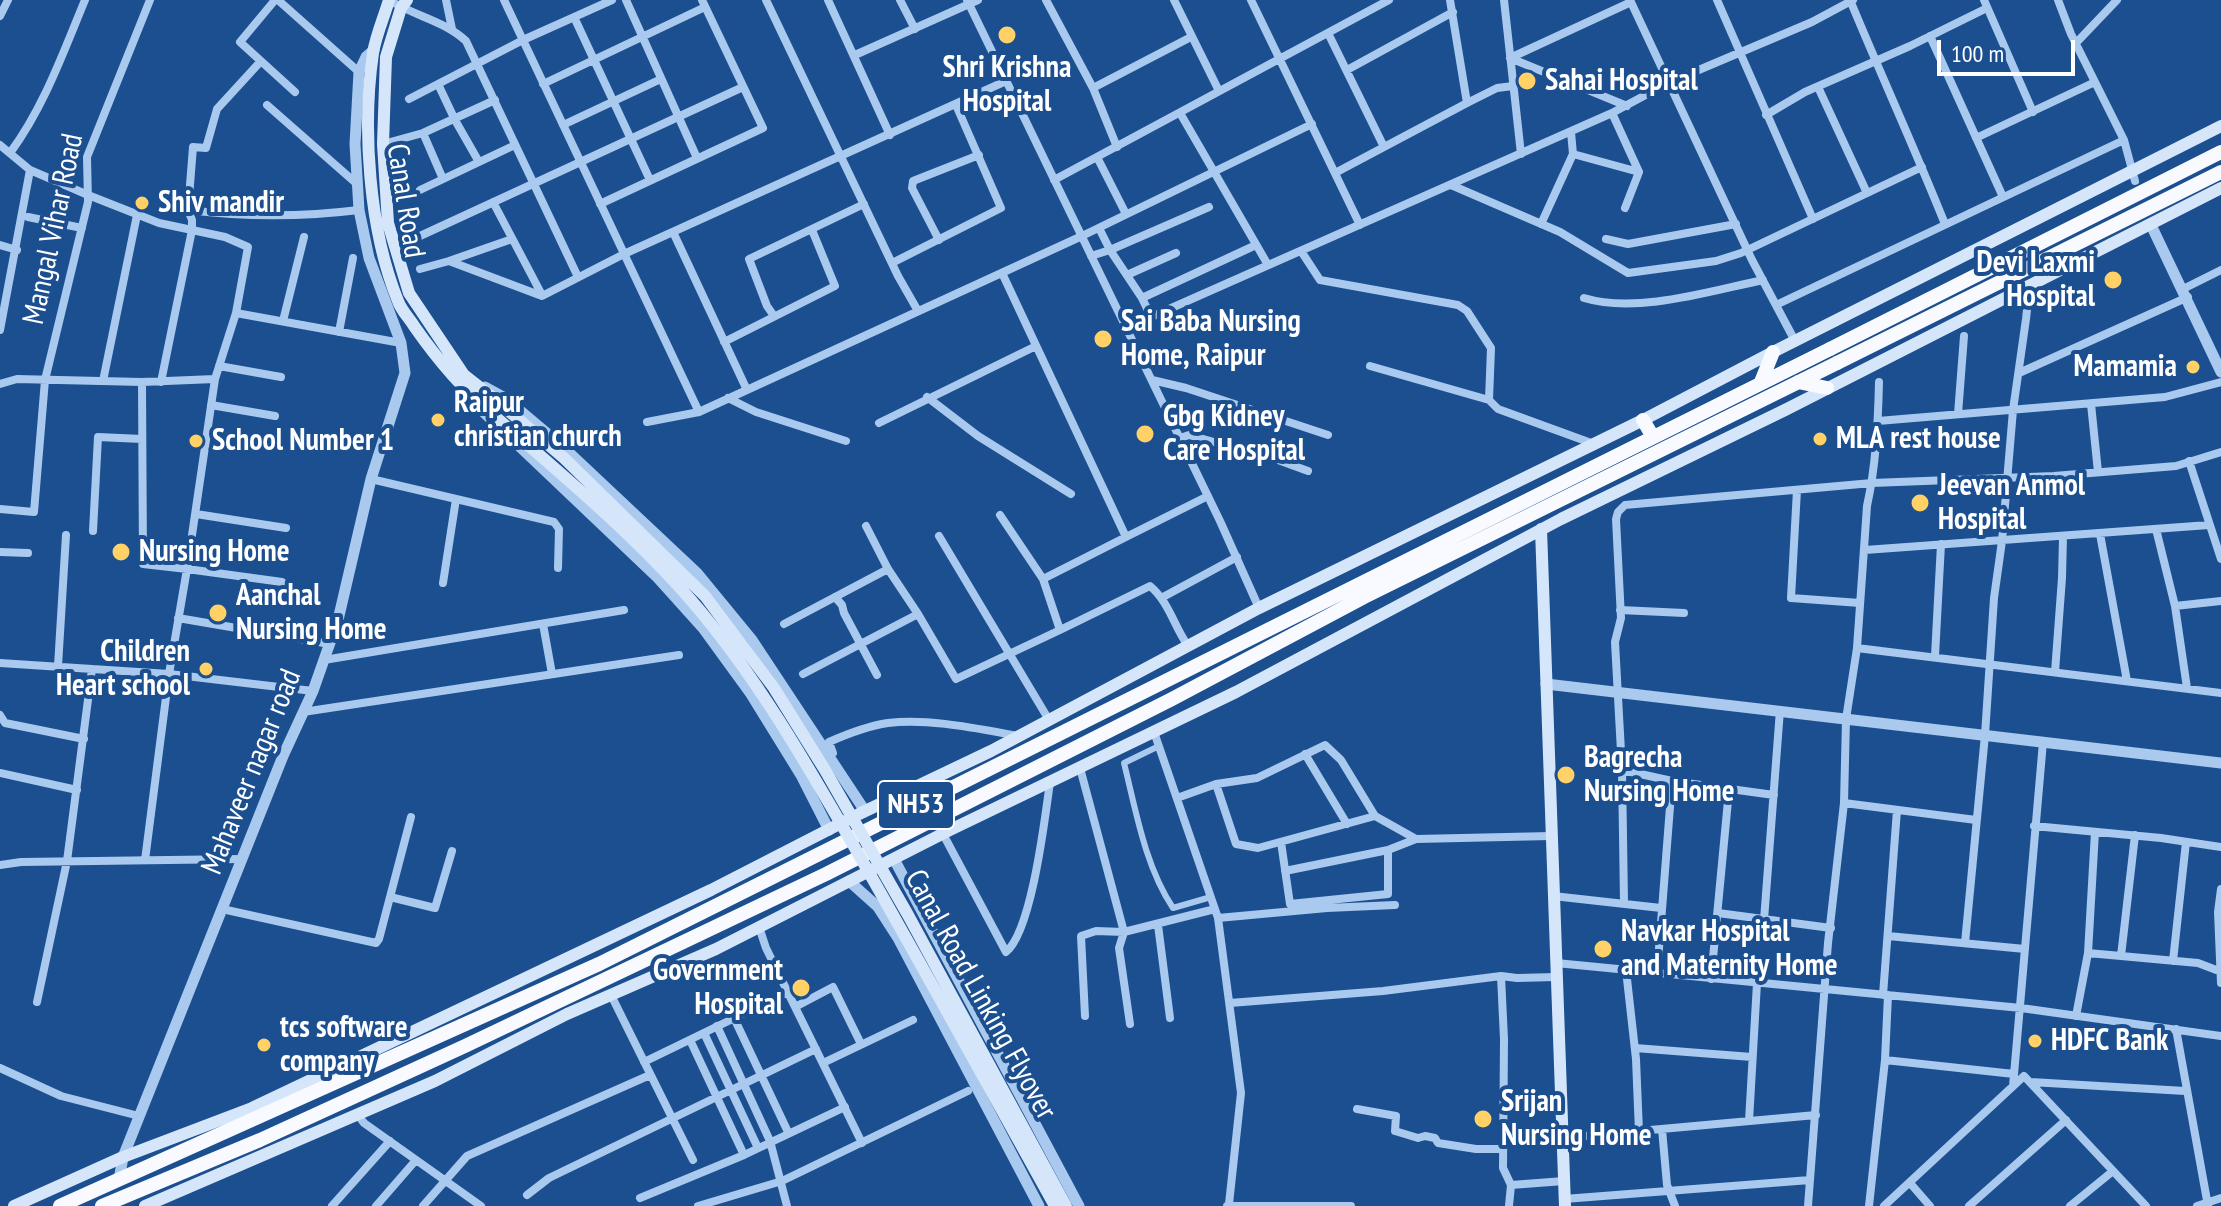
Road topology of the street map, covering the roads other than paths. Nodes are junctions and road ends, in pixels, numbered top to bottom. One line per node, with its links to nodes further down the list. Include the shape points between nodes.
1 (8, 0): 29 (street)
2 (85, 0): 90 (street, via 29,127)
3 (150, 0): 115 (street, Mangal Vihar Road, via 87,157)
4 (276, 0): 45 (street, via 240,42); 49 (street)
5 (389, 0): 26 (street); 39 (main road, Canal Road)
6 (446, 0): 31 (street)
7 (504, 0): 37 (street)
8 (610, 0): 30 (street)
9 (626, 0): 34 (street)
10 (766, 0): 94 (street)
11 (828, 0): 41 (street)
12 (900, 0): 32 (street)
13 (1046, 0): 59 (street)
14 (1174, 0): 36 (street)
15 (1450, 0): 28 (street)
16 (1504, 0): 42 (street)
17 (1717, 0): 40 (street)
18 (1851, 0): 40 (street); 46 (street)
19 (2058, 0): 38 (street)
20 (2117, 0): 38 (street)
21 (971, 1): 32 (street); 51 (street)
22 (1384, 1): 33 (street)
23 (1631, 1): 42 (street); 53 (street)
24 (1255, 2): 44 (street)
25 (703, 3): 34 (street); 57 (street)
26 (404, 4): 31 (street); 84 (main road, Canal Road, via 386,57)
27 (1986, 4): 35 (street); 69 (street)
28 (1453, 12): 48 (street); 65 (street)
29 (0, 16)
30 (574, 17): 37 (street); 43 (street)
31 (452, 29): 47 (street, via 466,41)
32 (915, 29): 41 (street)
33 (1328, 33): 44 (street); 48 (street)
34 (642, 36): 43 (street); 50 (street)
35 (1930, 36): 46 (street); 81 (street)
36 (1191, 37): 59 (street); 60 (street)
37 (523, 40): 47 (street); 55 (street)
38 (2076, 43): 52 (street)
39 (374, 50): 49 (street); 198 (main road, Canal Road, via 368,159 377,226 398,303 436,357)
40 (1739, 53): 53 (street); 72 (street)
41 (855, 55): 80 (street)
42 (1510, 58): 56 (street); 68 (street)
43 (594, 59): 55 (street); 64 (street)
44 (1281, 59): 60 (street); 75 (street)
45 (261, 61): 61 (street); 122 (street, via 217,109 206,148 193,147)
46 (1875, 62): 58 (street); 99 (street)
47 (477, 64): 54 (street); 63 (street)
48 (1347, 70): 88 (street)
49 (359, 72): 109 (street)
50 (661, 79): 64 (street); 73 (street)
51 (1006, 81): 67 (street); 108 (street)
52 (2095, 82): 69 (street); 83 (street)
53 (1668, 83): 68 (street); 130 (street)
54 (438, 84): 62 (street); 74 (street)
55 (543, 84): 76 (street)
56 (1513, 86): 65 (street); 91 (street)
57 (743, 87): 73 (street); 96 (street, via 763,128)
58 (1818, 87): 72 (street); 114 (street)
59 (1093, 88): 87 (street)
60 (1219, 91): 70 (street)
61 (295, 92)
62 (409, 99)
63 (495, 100): 74 (street); 86 (street)
64 (614, 101): 76 (street); 82 (street)
65 (1467, 103): 88 (street)
66 (267, 105): 109 (street)
67 (956, 105): 80 (street); 93 (street)
68 (1627, 106): 71 (street)
69 (2033, 112): 81 (street)
70 (1180, 113): 87 (street); 103 (street)
71 (1612, 113): 78 (street); 101 (street)
72 (1766, 115): 127 (street)
73 (679, 117): 82 (street); 96 (street)
74 (455, 120): 79 (street); 97 (street)
75 (1312, 124): 103 (street); 104 (street)
76 (563, 125): 98 (street)
77 (2221, 126): 105 (main road)
78 (1571, 132): 91 (street); 92 (street)
79 (423, 133): 84 (street); 106 (street)
80 (890, 135): 94 (street)
81 (1976, 138): 116 (street)
82 (632, 139): 98 (street); 107 (street)
83 (2124, 140): 105 (street); 116 (street)
84 (383, 144): 145 (main road, Canal Road)
85 (0, 145): 90 (street)
86 (515, 145): 97 (street); 110 (street)
87 (1117, 147): 95 (street)
88 (1384, 147): 104 (street)
89 (2221, 152): 181 (highway, NH53, bridge)
90 (10, 153): 100 (street)
91 (1521, 154): 111 (street)
92 (1573, 154): 101 (street); 129 (street)
93 (979, 155): 142 (street, via 1001,208); 142 (street, via 913,181)
94 (842, 156): 119 (street); 137 (street)
95 (1097, 157): 108 (street); 124 (street)
96 (697, 158): 107 (street)
97 (479, 162): 106 (street)
98 (581, 163): 110 (street); 118 (street)
99 (1922, 167): 114 (street); 131 (street)
100 (30, 170): 115 (street); 147 (street)
101 (1639, 172): 121 (street)
102 (2221, 172): 181 (highway, NH53, bridge)
103 (1214, 173): 124 (street); 144 (street)
104 (1335, 173): 132 (street)
105 (2134, 176): 176 (main road)
106 (443, 179): 113 (street)
107 (650, 180): 118 (street)
108 (1054, 180): 138 (street)
109 (358, 184): 123 (street)
110 (532, 184): 117 (street); 161 (street)
111 (1451, 185): 129 (street); 132 (street)
112 (2221, 188): 128 (main road)
113 (420, 190)
114 (1867, 193): 127 (street)
115 (88, 195): 125 (street); 133 (street, Mangal Vihar Road)
116 (2003, 197): 131 (street)
117 (493, 202): 140 (street); 145 (street)
118 (600, 204): 151 (street)
119 (864, 204): 136 (street); 155 (street)
120 (1209, 207): 148 (street)
121 (1625, 208)
122 (188, 210): 123 (street, via 316,216); 135 (street)
123 (359, 210): 178 (street, via 369,258)
124 (1126, 214): 134 (street)
125 (137, 215): 135 (street); 190 (street)
126 (28, 217): 133 (street)
127 (1813, 219): 146 (street)
128 (2150, 222): 163 (main road); 164 (street)
129 (1541, 224): 146 (street, via 1628,273 1716,261)
130 (1736, 224): 141 (street, via 1628,244); 146 (street)
131 (1945, 224): 168 (street)
132 (1360, 225): 149 (street)
133 (82, 228): 188 (street, Mangal Vihar Road)
134 (1099, 228): 138 (street); 148 (street)
135 (192, 230): 170 (street, via 248,247); 192 (street)
136 (812, 230): 171 (street, via 835,286); 171 (street, via 749,259)
137 (673, 232): 151 (street); 177 (street)
138 (1082, 236): 152 (street); 159 (street)
139 (304, 237): 172 (street)
140 (512, 239): 154 (street); 165 (street)
141 (1606, 239)
142 (939, 240): 155 (street)
143 (0, 245): 147 (street)
144 (1256, 245): 156 (street); 166 (street)
145 (394, 248): 198 (main road, Canal Road, via 409,293)
146 (1748, 249): 162 (street)
147 (17, 250): 173 (street)
148 (1110, 250): 152 (street); 160 (street)
149 (1301, 251): 156 (street); 203 (street, via 1320,280 1458,305 1467,311 1491,348)
150 (1176, 253): 160 (street)
151 (624, 254): 161 (street); 208 (street)
152 (1091, 256): 189 (street)
153 (353, 258): 174 (street)
154 (449, 261): 157 (street); 165 (street)
155 (892, 263): 169 (street)
156 (1268, 265): 166 (street, via 1151,317)
157 (420, 269)
158 (2221, 270): 164 (street)
159 (1002, 273): 169 (street); 179 (street)
160 (1127, 275): 166 (street)
161 (578, 277): 165 (street)
162 (1763, 280): 167 (street, via 1667,299 1602,303); 168 (street)
163 (2025, 289): 185 (street); 199 (main road)
164 (2186, 293): 184 (street); 185 (street)
165 (542, 296)
166 (1142, 298)
167 (1584, 298)
168 (1776, 305): 176 (street)
169 (918, 311): 200 (street)
170 (236, 313): 172 (street); 182 (street)
171 (774, 316): 177 (street)
172 (283, 321): 174 (street)
173 (0, 330)
174 (339, 332): 178 (street)
175 (1964, 336): 209 (street)
176 (1795, 341): 180 (main road)
177 (724, 342): 200 (street)
178 (401, 343): 226 (street, Mahaveer nagar road, via 405,373)
179 (1036, 346): 201 (street); 244 (street)
180 (1773, 352): 193 (highway); 211 (main road)
181 (1834, 356): 193 (highway, NH53); 194 (highway, NH53)
182 (219, 366): 186 (street); 187 (street)
183 (1370, 366): 203 (street)
184 (2221, 372)
185 (2019, 373): 207 (street)
186 (281, 377)
187 (215, 379): 192 (street); 205 (street)
188 (45, 380): 190 (street); 197 (street); 232 (street, Mangal Vihar Road, via 34,512)
189 (1152, 380): 215 (street); 217 (street)
190 (103, 381): 191 (street)
191 (142, 382): 192 (street); 218 (street)
192 (161, 382)
193 (1761, 382): 216 (highway, NH53)
194 (1798, 382): 199 (highway); 453 (highway, NH53, via 1364,597 826,874 465,1046)
195 (1879, 382): 212 (street)
196 (2221, 382): 204 (street, via 2165,397)
197 (0, 384)
198 (467, 384): 206 (main road, Canal Road Linking Flyover); 312 (street, via 505,398 697,573 752,640); 328 (street, via 483,414 574,496 703,628 751,694)
199 (1827, 388): 238 (main road)
200 (747, 390): 202 (street)
201 (927, 397): 214 (street); 229 (street)
202 (728, 398): 208 (street); 219 (street)
203 (1489, 400): 220 (street, via 1498,409)
204 (2091, 404): 207 (street); 224 (street)
205 (211, 405): 210 (street); 233 (street)
206 (494, 407): 462 (main road, Canal Road Linking Flyover, bridge, via 657,564 734,656 815,778); 463 (main road, Canal Road Linking Flyover, bridge, via 564,458 705,596 774,688 908,915)
207 (2013, 410): 209 (street); 225 (street)
208 (699, 412): 213 (street)
209 (1958, 414): 212 (street)
210 (275, 416)
211 (1643, 420): 216 (highway); 220 (main road)
212 (1878, 421): 227 (street)
213 (647, 422)
214 (879, 423)
215 (1328, 435)
216 (1653, 437): 435 (highway, NH53, via 599,964)
217 (1180, 438): 223 (street, via 1189,435); 230 (street)
218 (142, 439): 240 (street, via 98,437); 254 (street, via 143,564)
219 (846, 441)
220 (1595, 444): 264 (main road)
221 (2221, 452): 222 (street)
222 (2189, 461): 224 (street); 235 (street)
223 (1308, 471)
224 (2098, 472): 225 (street)
225 (2007, 477): 227 (street); 246 (street)
226 (371, 479): 231 (street); 274 (street, Mahaveer nagar road)
227 (1872, 483): 228 (street); 248 (street)
228 (1797, 490): 262 (street, via 1791,598); 266 (street, via 1625,505 1616,519)
229 (1071, 494)
230 (1208, 496): 244 (street); 251 (street)
231 (456, 499): 253 (street, via 554,522 559,529); 258 (street)
232 (0, 509)
233 (196, 514): 237 (street); 254 (street)
234 (1000, 515): 256 (street)
235 (2209, 525): 239 (street); 252 (street)
236 (866, 526): 255 (street)
237 (286, 528)
238 (1541, 529): 291 (main road); 301 (main road)
239 (2156, 529): 241 (street); 263 (street)
240 (93, 531)
241 (2100, 534): 245 (street); 290 (street)
242 (66, 535): 283 (street)
243 (939, 536): 277 (street)
244 (1126, 537): 256 (street)
245 (2063, 537): 246 (street); 285 (street)
246 (2002, 541): 247 (street); 282 (street)
247 (1941, 544): 248 (street); 279 (street)
248 (1865, 550): 262 (street)
249 (0, 552): 250 (street)
250 (28, 553)
251 (1237, 557): 260 (street); 264 (street)
252 (2221, 559)
253 (558, 568)
254 (187, 569): 257 (street); 269 (street)
255 (888, 569): 259 (street); 268 (street)
256 (1043, 579): 272 (street)
257 (282, 582)
258 (443, 583)
259 (835, 597): 271 (street); 273 (street)
260 (1163, 597): 272 (street, via 1150,586); 275 (street)
261 (2221, 601): 263 (street)
262 (1860, 603): 276 (street)
263 (2175, 606): 292 (street)
264 (1259, 608): 275 (main road)
265 (624, 610): 270 (street)
266 (1620, 610): 267 (street); 294 (street, via 1615,642)
267 (1684, 613)
268 (918, 614): 273 (street); 277 (street, via 956,679)
269 (178, 618): 274 (street); 286 (street)
270 (543, 624): 280 (street); 287 (street)
271 (784, 624)
272 (1060, 630): 277 (street)
273 (862, 643): 288 (street); 289 (street)
274 (330, 644): 280 (street, Mahaveer nagar road)
275 (1188, 646): 300 (main road)
276 (1857, 648): 279 (street); 299 (street)
277 (1011, 654): 300 (street)
278 (679, 655): 287 (street)
279 (1935, 656): 282 (street)
280 (324, 660): 293 (street, Mahaveer nagar road)
281 (0, 663): 283 (street)
282 (1990, 664): 285 (street); 302 (street)
283 (58, 666): 284 (street)
284 (92, 669): 286 (street); 304 (street)
285 (2055, 672): 290 (street)
286 (169, 674): 293 (street); 341 (street)
287 (552, 674): 297 (street)
288 (803, 674)
289 (877, 675)
290 (2127, 681): 292 (street)
291 (1546, 684): 294 (street); 332 (main road)
292 (2187, 688): 295 (street)
293 (313, 691): 297 (street, Mahaveer nagar road)
294 (1618, 692): 296 (street); 310 (street)
295 (2221, 693)
296 (1780, 710): 299 (street); 318 (street)
297 (303, 712): 339 (street, Mahaveer nagar road)
298 (0, 715): 304 (street, via 5,723)
299 (1846, 719): 302 (street); 320 (street)
300 (1049, 720): 303 (main road)
301 (1154, 732): 306 (street); 309 (main road)
302 (1985, 735): 305 (street); 325 (street)
303 (1020, 736): 312 (street, via 884,723 829,742); 322 (main road)
304 (84, 739): 316 (street)
305 (2043, 742): 308 (street); 327 (street)
306 (1159, 746): 319 (street); 349 (street, via 1124,763 1151,860 1173,908)
307 (1305, 754): 315 (street, via 1257,778); 323 (street, via 1325,745 1341,760); 326 (street)
308 (2221, 763)
309 (1080, 768): 314 (main road); 360 (street)
310 (1622, 770): 313 (street); 350 (street)
311 (0, 773): 316 (street)
312 (839, 775): 322 (street)
313 (1672, 781): 317 (street); 352 (street)
314 (1050, 782): 330 (main road); 330 (street, via 1035,878 1021,926 1006,952)
315 (1216, 784): 319 (street); 334 (street, via 1236,844 1258,848)
316 (77, 790): 342 (street)
317 (1729, 790): 318 (street); 355 (street)
318 (1774, 795): 356 (street)
319 (1177, 798): 349 (street)
320 (1844, 803): 321 (street); 359 (street)
321 (1897, 810): 325 (street); 361 (street)
322 (865, 811): 328 (main road)
323 (1375, 816): 326 (street); 333 (street)
324 (411, 817): 348 (street)
325 (1976, 820): 362 (street)
326 (1347, 824): 334 (street)
327 (2034, 826): 329 (street); 363 (street)
328 (829, 830): 431 (main road, via 266,1102)
329 (2095, 832): 331 (street); 364 (street)
330 (943, 834): 340 (main road)
331 (2135, 835): 335 (street); 365 (street)
332 (1551, 836): 333 (street); 347 (main road)
333 (1416, 839): 337 (street)
334 (1281, 842): 344 (street)
335 (2186, 842): 336 (street); 366 (street)
336 (2221, 847)
337 (1388, 850): 344 (street); 344 (street, via 1388,894 1290,904)
338 (452, 851): 348 (street, via 435,908)
339 (242, 859): 341 (street); 353 (street, Mahaveer nagar road)
340 (894, 859): 345 (main road); 464 (street)
341 (145, 860): 342 (street)
342 (67, 861): 343 (street); 380 (street)
343 (0, 865)
344 (1285, 871)
345 (849, 881): 358 (main road); 461 (street, via 878,907 898,938)
346 (2221, 889): 369 (street)
347 (1553, 896): 350 (street); 367 (main road)
348 (390, 897): 353 (street, via 376,943)
349 (1211, 897): 354 (street)
350 (1624, 902): 352 (street)
351 (1395, 905): 354 (street)
352 (1661, 908): 370 (street)
353 (222, 909): 417 (street, Mahaveer nagar road)
354 (1216, 913): 357 (street); 381 (street)
355 (1718, 913): 356 (street); 373 (street)
356 (1764, 920): 359 (street)
357 (1158, 925): 360 (street); 387 (street)
358 (759, 927): 377 (street); 378 (main road)
359 (1831, 928): 376 (street)
360 (1124, 932): 384 (street, via 1081,936); 389 (street, via 1119,945)
361 (1888, 936): 362 (street); 379 (street)
362 (1965, 943): 363 (street)
363 (2025, 949): 383 (street)
364 (2088, 953): 365 (street); 385 (street)
365 (2121, 956): 366 (street)
366 (2173, 961): 369 (street)
367 (1556, 963): 368 (street); 372 (main road)
368 (1626, 970): 370 (street); 396 (street)
369 (2219, 971): 375 (street)
370 (1657, 974): 373 (street)
371 (1501, 976): 372 (street); 381 (street); 429 (street)
372 (1556, 977): 424 (main road)
373 (1711, 979): 374 (street)
374 (1757, 983): 376 (street); 398 (street)
375 (2221, 983)
376 (1825, 989): 379 (street); 416 (street)
377 (788, 992): 382 (street); 386 (street)
378 (611, 995): 400 (street); 415 (main road)
379 (1886, 995): 383 (street); 399 (street)
380 (37, 1002)
381 (1230, 1003): 449 (street, via 1241,1093)
382 (795, 1007): 395 (street, via 833,987); 397 (street)
383 (2021, 1008): 385 (street); 403 (street)
384 (1085, 1016)
385 (2076, 1016): 391 (street)
386 (734, 1018): 390 (street); 405 (street)
387 (1170, 1018)
388 (913, 1020): 395 (street)
389 (1130, 1024)
390 (717, 1026): 392 (street); 407 (street)
391 (2176, 1029): 393 (street); 411 (street)
392 (704, 1033): 394 (street); 409 (street)
393 (2221, 1036)
394 (690, 1040): 400 (street); 412 (street)
395 (861, 1044): 401 (street)
396 (1635, 1048): 398 (street); 423 (street)
397 (816, 1049): 401 (street); 405 (street)
398 (1752, 1057): 420 (street)
399 (1885, 1060): 403 (street); 469 (street)
400 (644, 1062): 404 (street)
401 (823, 1063): 413 (street)
402 (0, 1068): 417 (street, via 61,1096)
403 (2014, 1074): 408 (street)
404 (650, 1075): 418 (street); 437 (street, via 467,1156)
405 (762, 1075): 407 (street); 422 (street)
406 (2031, 1082): 408 (street, via 2024,1076); 411 (street); 419 (street)
407 (744, 1083): 409 (street); 426 (street)
408 (2013, 1087): 440 (street)
409 (729, 1090): 412 (street); 428 (street)
410 (968, 1091): 427 (street)
411 (2185, 1091): 448 (street)
412 (716, 1097): 418 (street); 430 (street)
413 (845, 1107): 422 (street); 427 (street)
414 (1357, 1109): 429 (street, via 1396,1116 1395,1131 1418,1138)
415 (357, 1114): 425 (street); 454 (main road)
416 (1816, 1115): 420 (street); 436 (street)
417 (139, 1116): 431 (street, Mahaveer nagar road)
418 (672, 1118): 433 (street); 443 (street, via 549,1178)
419 (2066, 1120): 434 (street); 472 (street)
420 (1749, 1121): 421 (street)
421 (1662, 1129): 423 (street); 442 (street)
422 (788, 1132): 426 (street)
423 (1639, 1132): 424 (street)
424 (1562, 1138): 439 (main road)
425 (390, 1141): 432 (street); 455 (street)
426 (770, 1141): 428 (street); 438 (street)
427 (862, 1143): 438 (street)
428 (758, 1148): 430 (street)
429 (1502, 1149): 441 (street)
430 (744, 1155): 444 (street)
431 (123, 1157): 435 (street, Mahaveer nagar road); 451 (main road)
432 (416, 1160): 437 (street); 456 (street)
433 (693, 1160)
434 (2113, 1171): 473 (street); 474 (street)
435 (119, 1180): 446 (highway, NH53)
436 (1810, 1180): 442 (street); 468 (street)
437 (445, 1181): 457 (street); 458 (street)
438 (782, 1181): 459 (street); 460 (street)
439 (1564, 1181): 441 (street); 447 (main road)
440 (1910, 1183): 470 (street); 471 (street)
441 (1511, 1185): 466 (street)
442 (1669, 1192): 447 (street); 467 (street)
443 (527, 1195)
444 (640, 1198)
445 (2221, 1198): 448 (street)
446 (79, 1202): 452 (highway, NH53)
447 (1564, 1202)
448 (2207, 1204): 475 (street)
449 (1228, 1205): 450 (street)
450 (1280, 1205): 465 (street)
451 (14, 1206)
452 (60, 1206)
453 (102, 1206)
454 (145, 1206)
455 (332, 1206)
456 (376, 1206)
457 (423, 1206)
458 (481, 1206)
459 (698, 1206)
460 (787, 1206)
461 (1039, 1206)
462 (1055, 1206)
463 (1066, 1206)
464 (1079, 1206)
465 (1351, 1206)
466 (1509, 1206)
467 (1675, 1206)
468 (1808, 1206)
469 (1869, 1206)
470 (1884, 1206)
471 (1930, 1206)
472 (1969, 1206)
473 (2070, 1206)
474 (2146, 1206)
475 (2197, 1206)

